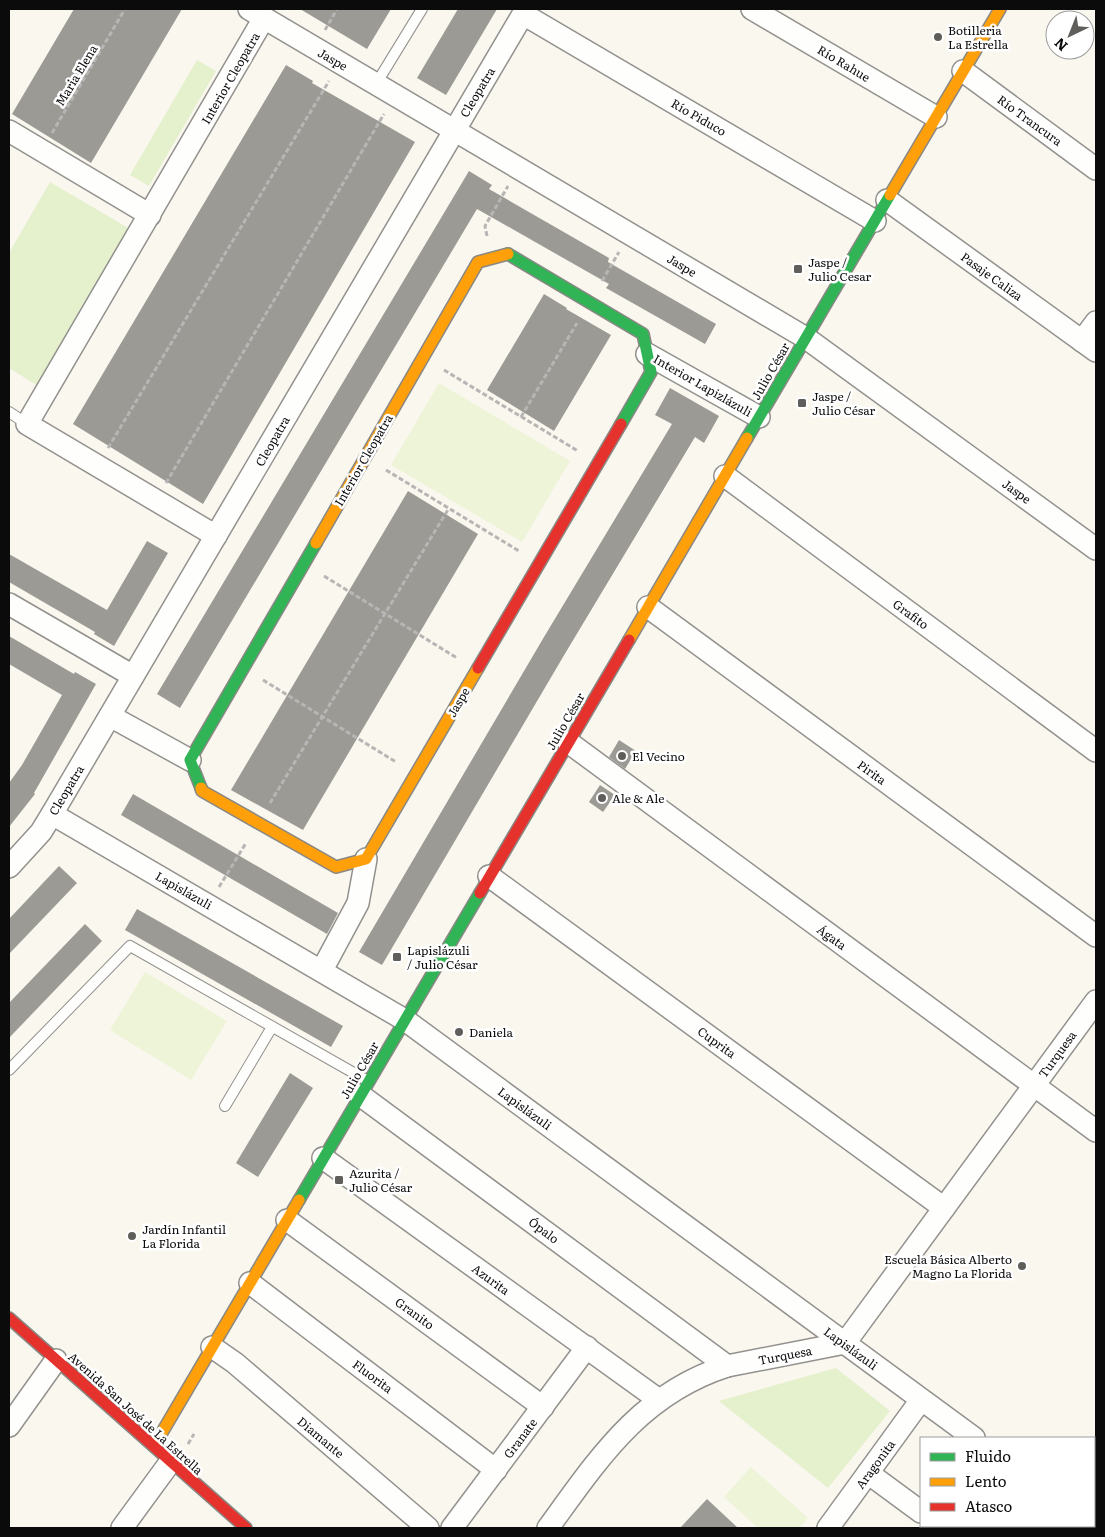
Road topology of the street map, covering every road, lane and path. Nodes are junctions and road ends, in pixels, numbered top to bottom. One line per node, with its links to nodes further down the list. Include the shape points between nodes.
1 (126, 9): 14 (path, Maria Elena)
2 (422, 9): 9 (lane)
3 (752, 9): 11 (street, Río Rahue)
4 (996, 10): 8 (street, Julio César)
5 (525, 11): 12 (street, Cleopatra); 19 (street, Río Piduco)
6 (257, 13): 7 (street, Jaspe); 18 (street, Interior Cleopatra)
7 (340, 62): 9 (street, Jaspe); 34 (path)
8 (963, 71): 11 (street, Julio César); 16 (street, Río Trancura)
9 (376, 84): 10 (street, Jaspe)
10 (395, 95): 12 (street, Jaspe); 36 (path)
11 (936, 117): 17 (street, Julio César)
12 (455, 130): 15 (street, Jaspe); 38 (street, Cleopatra)
13 (9, 131): 14 (street)
14 (41, 150): 18 (street)
15 (519, 168): 20 (street, Jaspe); 21 (path, via 485,226)
16 (1096, 170)
17 (887, 200): 19 (street, Julio César); 25 (street, Pasaje Caliza)
18 (150, 215): 31 (street, Interior Cleopatra)
19 (875, 221): 24 (street, Julio César)
20 (630, 234): 22 (path); 24 (street, Jaspe)
21 (492, 258): 22 (street, via 508,254); 27 (street, Interior Cleopatra, via 478,262)
22 (589, 302): 26 (street, via 644,334); 29 (path)
23 (1096, 322): 25 (street)
24 (806, 338): 30 (street, Julio César); 39 (street, Jaspe)
25 (1089, 346)
26 (647, 354): 30 (street, Interior Lapizlázuli); 33 (street, Jaspe, via 651,372)
27 (423, 357): 29 (path); 32 (street, Interior Cleopatra)
28 (9, 412): 31 (lane)
29 (521, 417): 33 (path)
30 (759, 417): 35 (street, Julio César)
31 (27, 424): 34 (street)
32 (365, 457): 37 (path); 41 (street, Interior Cleopatra)
33 (598, 463): 40 (street, Jaspe)
34 (97, 466): 36 (street)
35 (724, 476): 43 (street, Julio César); 51 (street, Grafito)
36 (156, 501): 38 (street)
37 (449, 508): 40 (path); 44 (path)
38 (216, 536): 47 (street, Cleopatra)
39 (1096, 549)
40 (539, 563): 46 (street, Jaspe)
41 (303, 564): 44 (path); 45 (street, Interior Cleopatra)
42 (9, 604): 47 (street)
43 (648, 607): 50 (street, Julio César); 60 (street, Pirita)
44 (385, 614): 46 (path); 49 (path)
45 (243, 668): 49 (path); 52 (street, Interior Cleopatra)
46 (477, 670): 53 (street, Jaspe)
47 (133, 676): 48 (street, Cleopatra)
48 (110, 716): 52 (street); 54 (street, Cleopatra)
49 (322, 716): 53 (path); 55 (path)
50 (568, 742): 58 (street, Julio César); 66 (street, Ágata)
51 (1096, 751)
52 (190, 760): 55 (street, via 202,791)
53 (416, 774): 56 (street, Jaspe)
54 (52, 814): 57 (street, Cleopatra, via 41,832); 59 (street, Lapislázuli)
55 (258, 823): 56 (street, via 336,867); 59 (path)
56 (366, 858): 61 (street, via 358,903)
57 (9, 867)
58 (489, 876): 63 (street, Julio César); 71 (street, Cuprita)
59 (209, 904): 61 (street, Lapislázuli)
60 (1096, 936)
61 (322, 970): 63 (street, Lapislázuli)
62 (1096, 1001): 66 (street, Turquesa)
63 (405, 1020): 67 (street, Julio César); 75 (street, Lapislázuli)
64 (272, 1027): 65 (lane, via 130,946); 67 (lane); 68 (lane)
65 (9, 1070)
66 (1034, 1085): 69 (street, Ágata); 71 (street, Turquesa)
67 (364, 1088): 70 (street, Julio César); 79 (street, Ópalo)
68 (225, 1106)
69 (1096, 1131)
70 (323, 1158): 72 (street, Julio César); 77 (street, Azurita)
71 (944, 1208): 75 (street, Turquesa)
72 (287, 1220): 73 (street, Julio César); 82 (street, Granito)
73 (250, 1282): 76 (street, Julio César); 87 (street, Fluorita)
74 (9, 1318): 78 (street, Avenida San José de La Estrella)
75 (845, 1343): 79 (street, Turquesa); 81 (street, Lapislázuli)
76 (212, 1347): 85 (street, Julio César); 92 (street, Diamante)
77 (587, 1347): 80 (street, Azurita); 82 (street, Granate)
78 (56, 1360): 83 (street); 85 (street, Avenida San José de La Estrella)
79 (727, 1366): 80 (street, Turquesa, via 690,1380)
80 (659, 1400): 94 (street, Turquesa, via 614,1442)
81 (921, 1400): 84 (street, Lapislázuli); 88 (street, Aragonita)
82 (543, 1407): 87 (street, Granate)
83 (9, 1426)
84 (973, 1437)
85 (154, 1446): 86 (street, Avenida San José de La Estrella)
86 (171, 1461): 90 (street); 91 (street, Avenida San José de La Estrella)
87 (496, 1470): 93 (street, Granate)
88 (868, 1473): 89 (street); 95 (street, Aragonita)
89 (920, 1511)
90 (122, 1528)
91 (246, 1528)
92 (428, 1528)
93 (452, 1528)
94 (548, 1528)
95 (828, 1528)

